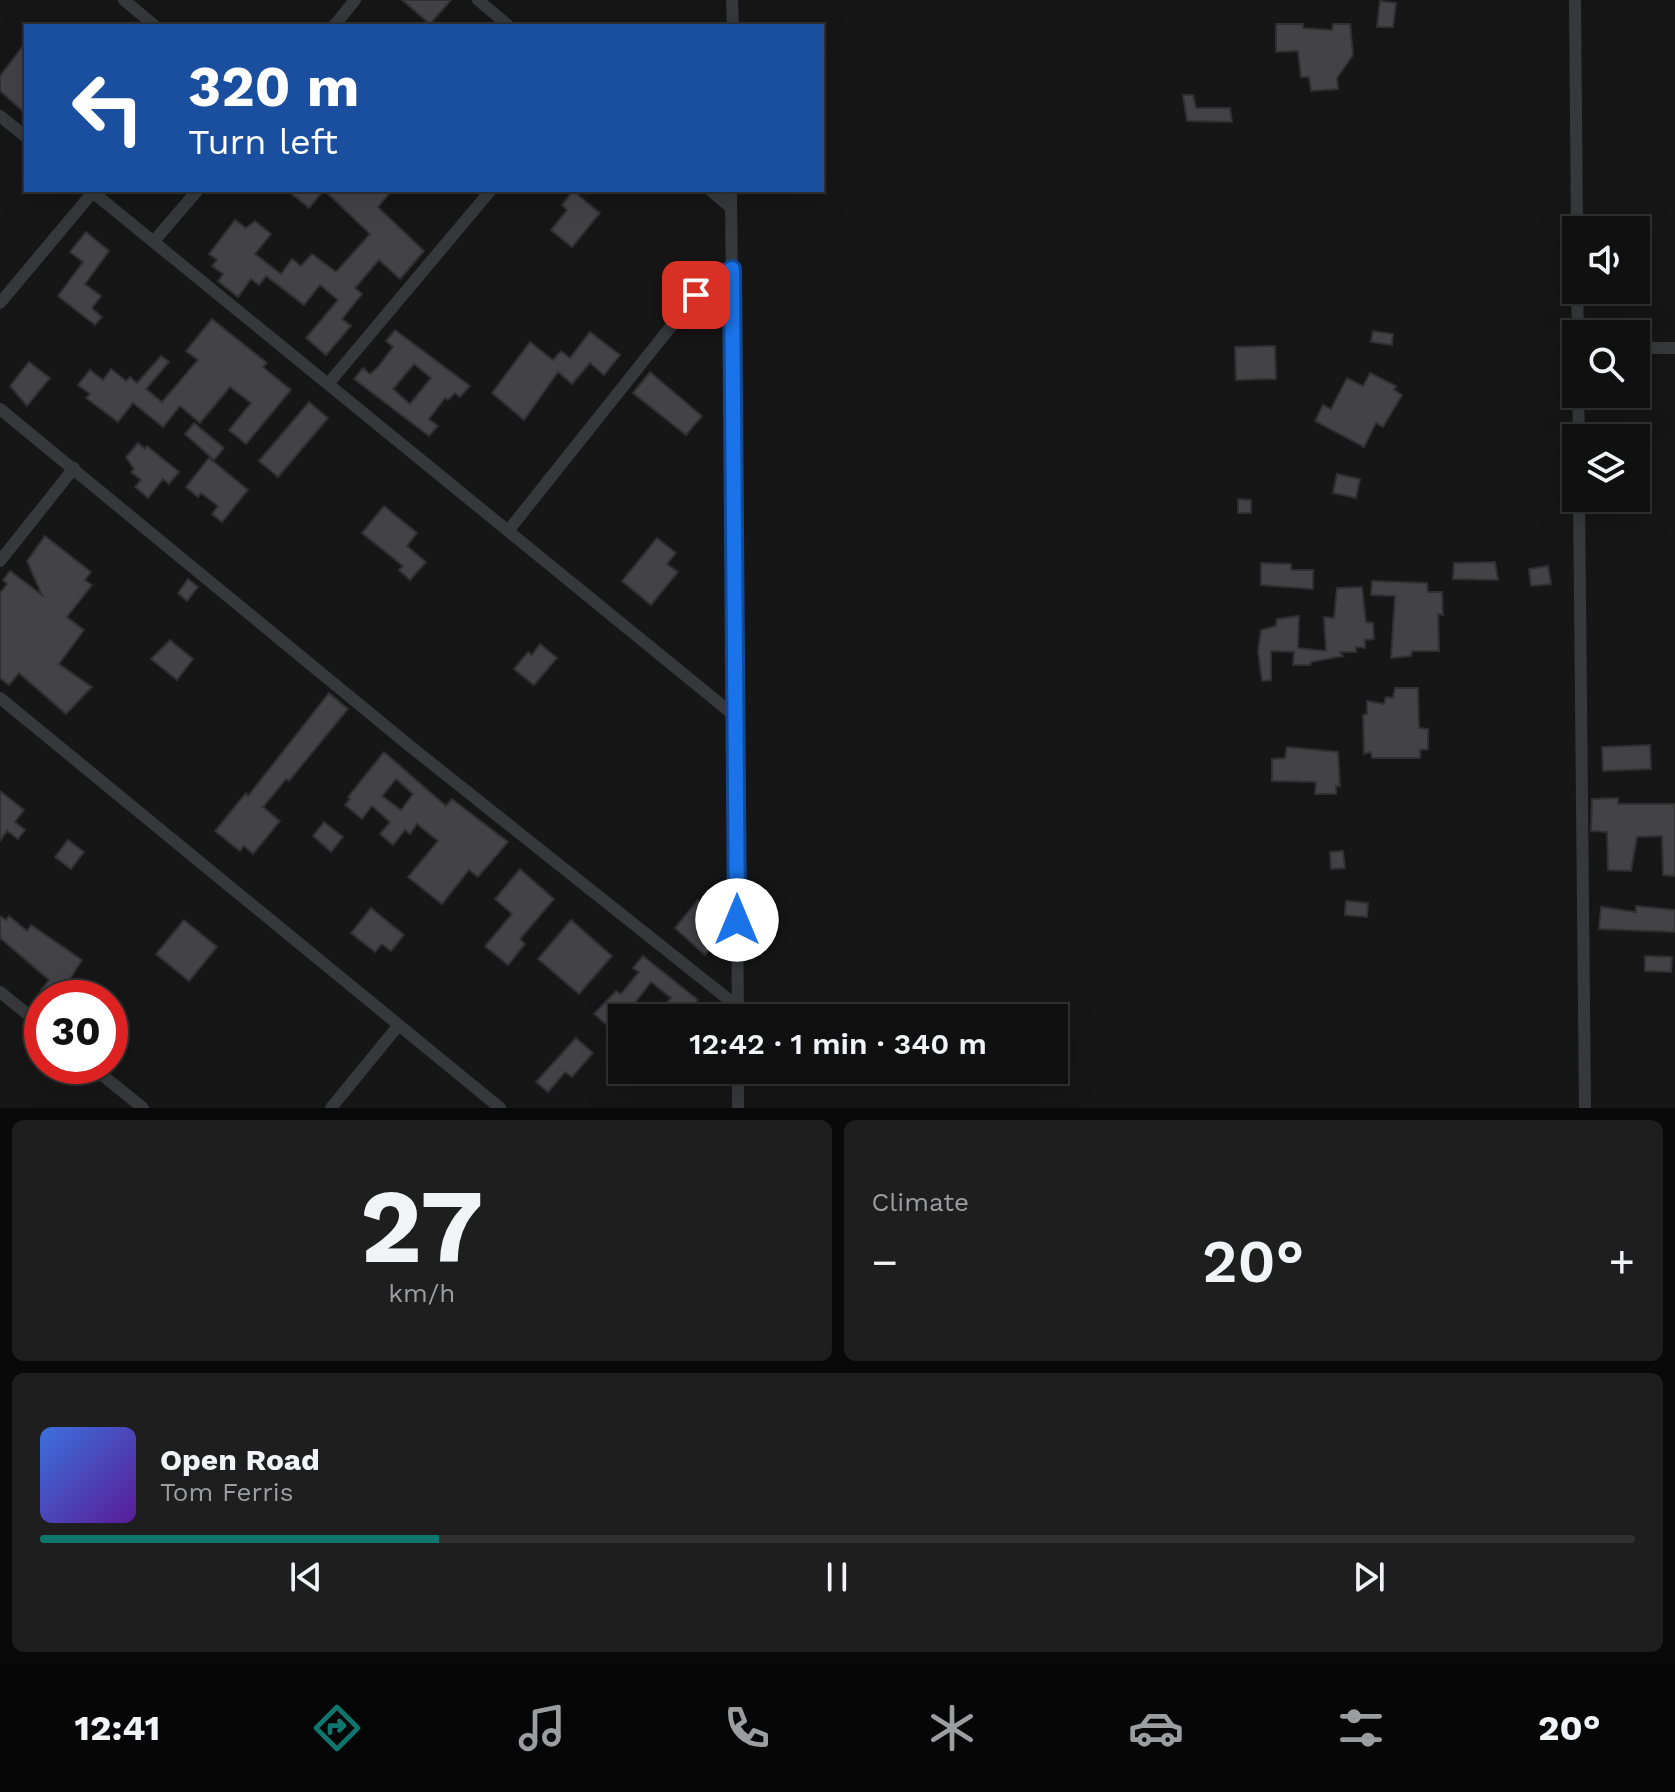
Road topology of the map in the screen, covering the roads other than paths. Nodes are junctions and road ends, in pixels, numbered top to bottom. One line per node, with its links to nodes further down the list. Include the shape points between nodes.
1 (124, 0): 6 (street)
2 (355, 0): 7 (street)
3 (478, 0): 8 (street)
4 (732, 0): 9 (street)
5 (1575, 0): 19 (street)
6 (153, 24)
7 (336, 24)
8 (507, 24)
9 (733, 24)
10 (0, 116): 11 (street)
11 (24, 135)
12 (90, 192): 22 (street)
13 (92, 192): 20 (street)
14 (196, 192): 20 (street)
15 (489, 192): 25 (street)
16 (712, 192): 18 (street)
17 (731, 192): 18 (street)
18 (730, 207): 21 (street)
19 (1577, 216)
20 (154, 241): 25 (street)
21 (732, 269): 29 (street, via 696,295); 32 (street)
22 (0, 303)
23 (1650, 348): 24 (street)
24 (1675, 348)
25 (328, 384): 29 (street)
26 (0, 409): 27 (street)
27 (74, 468): 30 (street); 34 (street)
28 (1579, 512): 44 (street)
29 (508, 531): 32 (street)
30 (0, 561)
31 (0, 698): 37 (street)
32 (735, 716): 35 (street)
33 (0, 992): 36 (street)
34 (728, 1004)
35 (738, 1004)
36 (24, 1011)
37 (398, 1026): 41 (street); 42 (street)
38 (113, 1084): 40 (street)
39 (738, 1084): 43 (street)
40 (143, 1108)
41 (331, 1108)
42 (500, 1108)
43 (738, 1108)
44 (1585, 1108)

